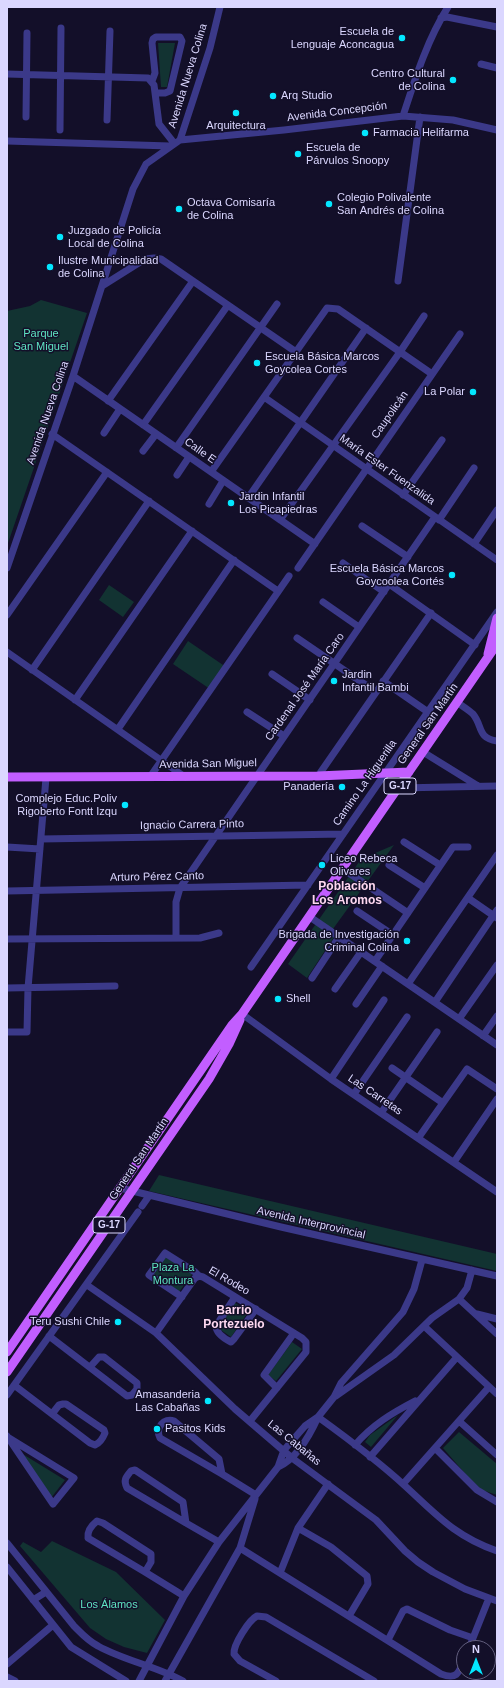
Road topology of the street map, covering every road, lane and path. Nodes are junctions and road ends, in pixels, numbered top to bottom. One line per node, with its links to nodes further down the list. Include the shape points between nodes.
1 (220, 7): 23 (street, Avenida Nueva Colina, via 210,48)
2 (448, 7): 3 (street)
3 (441, 18): 4 (street); 16 (street, via 426,50)
4 (497, 26)
5 (61, 28): 12 (street)
6 (110, 31): 13 (street)
7 (27, 33): 11 (street)
8 (481, 64): 9 (street)
9 (497, 68)
10 (7, 74): 11 (street)
11 (26, 75): 12 (street); 17 (street)
12 (61, 76): 13 (street); 20 (street)
13 (108, 77): 14 (street, via 146,78); 19 (street)
14 (152, 81): 15 (street); 15 (street, via 155,75 153,39 180,37 182,41 170,90)
15 (155, 93): 23 (street, via 159,124)
16 (403, 116): 18 (street, Avenida Concepción); 23 (street, Avenida Concepción)
17 (26, 117)
18 (420, 117): 21 (street, Avenida Concepción, via 453,120); 25 (street)
19 (107, 120)
20 (60, 130)
21 (497, 130)
22 (7, 141): 23 (street, Avenida Concepción)
23 (174, 143): 26 (street, Avenida Nueva Colina, via 146,164 133,189)
24 (193, 281): 26 (street, via 161,259 154,258 145,259); 28 (street); 38 (street)
25 (398, 281)
26 (102, 286): 36 (street, Avenida Nueva Colina)
27 (277, 304): 30 (street)
28 (228, 305): 30 (street); 41 (street)
29 (424, 316): 34 (street)
30 (260, 328): 33 (street); 47 (street)
31 (366, 328): 33 (street, via 338,309 330,307); 34 (street); 40 (street)
32 (460, 334): 35 (street, Caupolicán)
33 (296, 352): 37 (street)
34 (400, 352): 35 (street); 46 (street)
35 (432, 374): 51 (street, Caupolicán)
36 (73, 376): 38 (street, Calle E); 43 (street, Avenida Nueva Colina)
37 (264, 397): 40 (street, María Ester Fuenzalida); 53 (street)
38 (108, 401): 39 (street, Calle E)
39 (120, 409): 41 (street, Calle E); 42 (street)
40 (300, 423): 46 (street, María Ester Fuenzalida); 57 (street)
41 (143, 425): 44 (street, Calle E)
42 (104, 433)
43 (52, 434): 52 (street); 71 (street, Avenida Nueva Colina)
44 (156, 434): 47 (street, Calle E); 48 (street)
45 (442, 440): 56 (street)
46 (333, 446): 51 (street, María Ester Fuenzalida); 62 (street)
47 (176, 448): 49 (street, Calle E)
48 (143, 451)
49 (189, 457): 53 (street, Calle E); 54 (street)
50 (474, 468): 61 (street, Cardenal José María Caro)
51 (366, 469): 56 (street, María Ester Fuenzalida); 65 (street, Caupolicán)
52 (107, 472): 58 (street); 80 (street)
53 (211, 472): 55 (street, Calle E)
54 (177, 475)
55 (223, 481): 57 (street, Calle E); 59 (street)
56 (403, 495): 61 (street, María Ester Fuenzalida)
57 (248, 498): 62 (street, Calle E)
58 (149, 501): 64 (street); 89 (street)
59 (209, 504)
60 (497, 510): 66 (street)
61 (437, 518): 66 (street, María Ester Fuenzalida); 67 (street, Cardenal José María Caro)
62 (280, 520): 65 (street, Calle E)
63 (362, 526): 67 (street)
64 (192, 531): 68 (street); 93 (street)
65 (314, 544): 72 (street, Caupolicán)
66 (474, 544): 69 (street, María Ester Fuenzalida)
67 (408, 557): 74 (street, Cardenal José María Caro)
68 (234, 560): 75 (street); 98 (street)
69 (497, 560)
70 (343, 563): 76 (street)
71 (7, 568)
72 (298, 568)
73 (289, 576): 75 (street)
74 (389, 584): 76 (street, Cardenal José María Caro); 79 (street)
75 (278, 591): 102 (street)
76 (384, 592): 82 (street, Cardenal José María Caro)
77 (323, 602): 82 (street)
78 (497, 612): 85 (street, Camino La Higuerilla)
79 (431, 613): 85 (street); 91 (street)
80 (7, 615)
81 (497, 618): 87 (main road)
82 (359, 627): 88 (street, Cardenal José María Caro)
83 (297, 638): 88 (street)
84 (497, 644): 87 (main road, General San Martín / G-17)
85 (475, 645): 97 (street, Camino La Higuerilla)
86 (7, 652): 89 (street)
87 (486, 661): 95 (main road, General San Martín / G-17)
88 (334, 664): 92 (street); 94 (street, Cardenal José María Caro)
89 (32, 670): 93 (street)
90 (272, 674): 94 (street)
91 (384, 681): 92 (street); 97 (street)
92 (376, 692): 106 (street)
93 (75, 700): 98 (street)
94 (310, 700): 99 (street, Cardenal José María Caro)
95 (457, 702): 100 (street, via 473,715 480,731 488,740); 101 (main road, General San Martín / G-17)
96 (248, 712): 99 (street)
97 (428, 712): 104 (street, Camino La Higuerilla)
98 (118, 729): 102 (street)
99 (284, 736): 105 (street, Cardenal José María Caro)
100 (497, 741)
101 (423, 752): 103 (main road, General San Martín / G-17); 111 (street)
102 (161, 760): 108 (street); 109 (street)
103 (410, 772): 104 (main road, Avenida San Miguel); 113 (main road, General San Martín / G-17)
104 (386, 773): 106 (main road, Avenida San Miguel); 114 (street, Camino La Higuerilla)
105 (257, 776): 106 (main road, Avenida San Miguel); 109 (main road, Avenida San Miguel); 115 (street, Cardenal José María Caro)
106 (318, 776)
107 (7, 777): 110 (main road, Avenida San Miguel)
108 (150, 777): 109 (main road, Avenida San Miguel); 110 (main road, Avenida San Miguel)
109 (186, 777)
110 (46, 778): 116 (street)
111 (478, 786): 112 (street); 113 (street)
112 (497, 786)
113 (399, 788): 124 (main road, General San Martín / G-17)
114 (343, 834): 115 (street, Ignacio Carrera Pinto); 125 (street, Camino La Higuerilla)
115 (217, 835): 116 (street, Ignacio Carrera Pinto); 126 (street, Cardenal José María Caro)
116 (41, 839): 120 (street)
117 (404, 842): 123 (street)
118 (7, 847): 120 (street)
119 (468, 847): 123 (street, via 453,847)
120 (40, 849): 128 (street)
121 (497, 855): 130 (street)
122 (389, 865): 127 (street)
123 (440, 865): 127 (street)
124 (343, 869): 132 (street); 134 (main road, General San Martín / G-17)
125 (308, 885): 126 (street, Arturo Pérez Canto); 145 (street, Camino La Higuerilla)
126 (180, 888): 128 (street, Arturo Pérez Canto); 139 (street, Cardenal José María Caro, via 176,902)
127 (424, 888): 132 (street)
128 (37, 890): 129 (street, Arturo Pérez Canto); 138 (street)
129 (7, 891)
130 (468, 898): 133 (street); 147 (street)
131 (357, 911): 136 (street)
132 (408, 913): 136 (street)
133 (496, 915): 153 (street)
134 (310, 917): 137 (street); 155 (main road, General San Martín / G-17)
135 (219, 933): 139 (street, via 200,938)
136 (393, 935): 142 (street)
137 (339, 937): 141 (street); 146 (street)
138 (32, 938): 139 (street); 140 (street); 150 (street)
139 (176, 938)
140 (7, 939)
141 (362, 952): 142 (street); 151 (street)
142 (375, 961): 144 (street)
143 (497, 965): 158 (street)
144 (382, 966): 147 (street); 154 (street)
145 (251, 967)
146 (312, 978)
147 (408, 984): 153 (street)
148 (115, 986): 150 (street)
149 (7, 988): 150 (street)
150 (28, 988): 159 (street, via 27,1032)
151 (335, 990)
152 (384, 1000): 165 (street)
153 (435, 1002): 158 (street)
154 (356, 1004)
155 (242, 1014): 165 (street, Las Carretas); 173 (main road, General San Martín / G-17); 175 (main road, General San Martín / G-17, via 232,1039 209,1079)
156 (497, 1016): 161 (street)
157 (407, 1017): 167 (street)
158 (459, 1019): 161 (street)
159 (7, 1032)
160 (437, 1032): 164 (street)
161 (483, 1036): 162 (street)
162 (497, 1045)
163 (392, 1068): 164 (street)
164 (406, 1077): 169 (street); 170 (street)
165 (331, 1079): 167 (street, Las Carretas)
166 (497, 1089): 169 (street, via 467,1069)
167 (354, 1094): 170 (street, Las Carretas)
168 (497, 1099): 172 (street)
169 (443, 1103): 171 (street)
170 (381, 1113): 171 (street, Las Carretas)
171 (419, 1137): 172 (street, Las Carretas)
172 (454, 1162): 174 (street, Las Carretas)
173 (120, 1188): 175 (street, Avenida Interprovincial); 193 (main road, General San Martín / G-17)
174 (496, 1190)
175 (132, 1191): 176 (street, Avenida Interprovincial); 196 (main road, General San Martín / G-17)
176 (149, 1196): 177 (street, Avenida Interprovincial); 181 (street)
177 (422, 1260): 178 (street, Avenida Interprovincial); 202 (street, via 414,1289 403,1312 341,1383)
178 (472, 1270): 180 (street, Avenida Interprovincial); 184 (street, via 467,1288)
179 (199, 1276): 182 (street, El Rodeo); 182 (street, via 165,1253 149,1275); 183 (street, El Rodeo)
180 (497, 1276)
181 (87, 1285): 189 (street, Las Cabañas); 192 (street)
182 (182, 1297): 189 (street, El Rodeo)
183 (235, 1297): 185 (street, El Rodeo); 185 (street, via 216,1326 217,1332 231,1342)
184 (459, 1299): 186 (street); 188 (street, via 436,1314)
185 (256, 1310): 190 (street, El Rodeo)
186 (474, 1314): 187 (street); 191 (street)
187 (497, 1319)
188 (424, 1326): 194 (street); 202 (street, via 394,1355)
189 (156, 1333): 206 (street, Las Cabañas)
190 (294, 1333): 199 (street, via 264,1375); 199 (street, El Rodeo, via 306,1342 306,1352)
191 (497, 1333)
192 (49, 1336): 195 (street); 197 (street)
193 (7, 1352)
194 (457, 1357): 198 (street); 203 (street)
195 (90, 1367): 195 (street, via 127,1396 132,1395 137,1389 137,1383 104,1357 99,1357)
196 (7, 1372)
197 (14, 1385): 201 (street); 204 (street)
198 (489, 1387): 200 (street); 207 (street)
199 (277, 1388): 206 (street, El Rodeo)
200 (497, 1394)
201 (7, 1395)
202 (334, 1397): 205 (street)
203 (419, 1399): 209 (street, via 378,1423); 213 (street)
204 (52, 1414): 204 (street, via 59,1405 66,1404 104,1430 104,1437 95,1445 90,1443)
205 (318, 1417): 209 (street); 211 (street, via 305,1426); 214 (street, via 313,1429)
206 (250, 1421): 211 (street, Las Cabañas)
207 (459, 1421): 210 (street); 212 (street)
208 (8, 1437): 208 (street, via 74,1478 53,1504 35,1478)
209 (355, 1445): 213 (street)
210 (435, 1448): 218 (street); 220 (street, via 478,1490)
211 (284, 1450): 214 (street, Las Cabañas); 215 (street)
212 (497, 1455)
213 (370, 1457): 218 (street)
214 (292, 1458): 215 (street); 217 (street, Las Cabañas)
215 (278, 1467): 219 (street)
216 (222, 1474): 216 (street, via 160,1438 159,1429 164,1421 174,1421 219,1459); 219 (street)
217 (328, 1484): 222 (street); 234 (street, Las Cabañas, via 376,1520 418,1562 454,1583)
218 (403, 1484): 226 (street, via 435,1515 463,1536)
219 (256, 1495): 223 (street); 225 (street)
220 (497, 1502)
221 (186, 1523): 221 (street, via 127,1488 125,1478 135,1470 180,1499 184,1502); 223 (street)
222 (298, 1528): 230 (street); 237 (street, via 331,1547 367,1576 368,1584)
223 (219, 1542): 233 (street)
224 (7, 1543): 232 (street)
225 (240, 1548): 230 (street); 243 (street)
226 (497, 1551)
227 (7, 1567): 231 (street)
228 (7, 1572): 231 (street)
229 (145, 1572): 229 (street, via 88,1538 87,1533 93,1524 97,1521 103,1523 151,1554 151,1562); 233 (street)
230 (280, 1573): 237 (street)
231 (15, 1576): 235 (street)
232 (46, 1592): 235 (street); 242 (street, via 84,1637 112,1653)
233 (184, 1596): 242 (street)
234 (489, 1598): 236 (street, Las Cabañas); 239 (street)
235 (32, 1600): 238 (street)
236 (497, 1601)
237 (349, 1616): 240 (street)
238 (53, 1625): 241 (street); 245 (street, via 71,1647)
239 (473, 1638): 240 (street, via 407,1609 403,1611)
240 (388, 1640): 244 (street, via 449,1677)
241 (7, 1664)
242 (146, 1665): 243 (street); 246 (street)
243 (169, 1673): 247 (street); 248 (street)
244 (456, 1674)
245 (126, 1681)
246 (139, 1681)
247 (165, 1681)
248 (184, 1681)
249 (276, 1681): 250 (street, via 240,1661 234,1654 236,1644 256,1616 266,1617)
250 (374, 1681)

